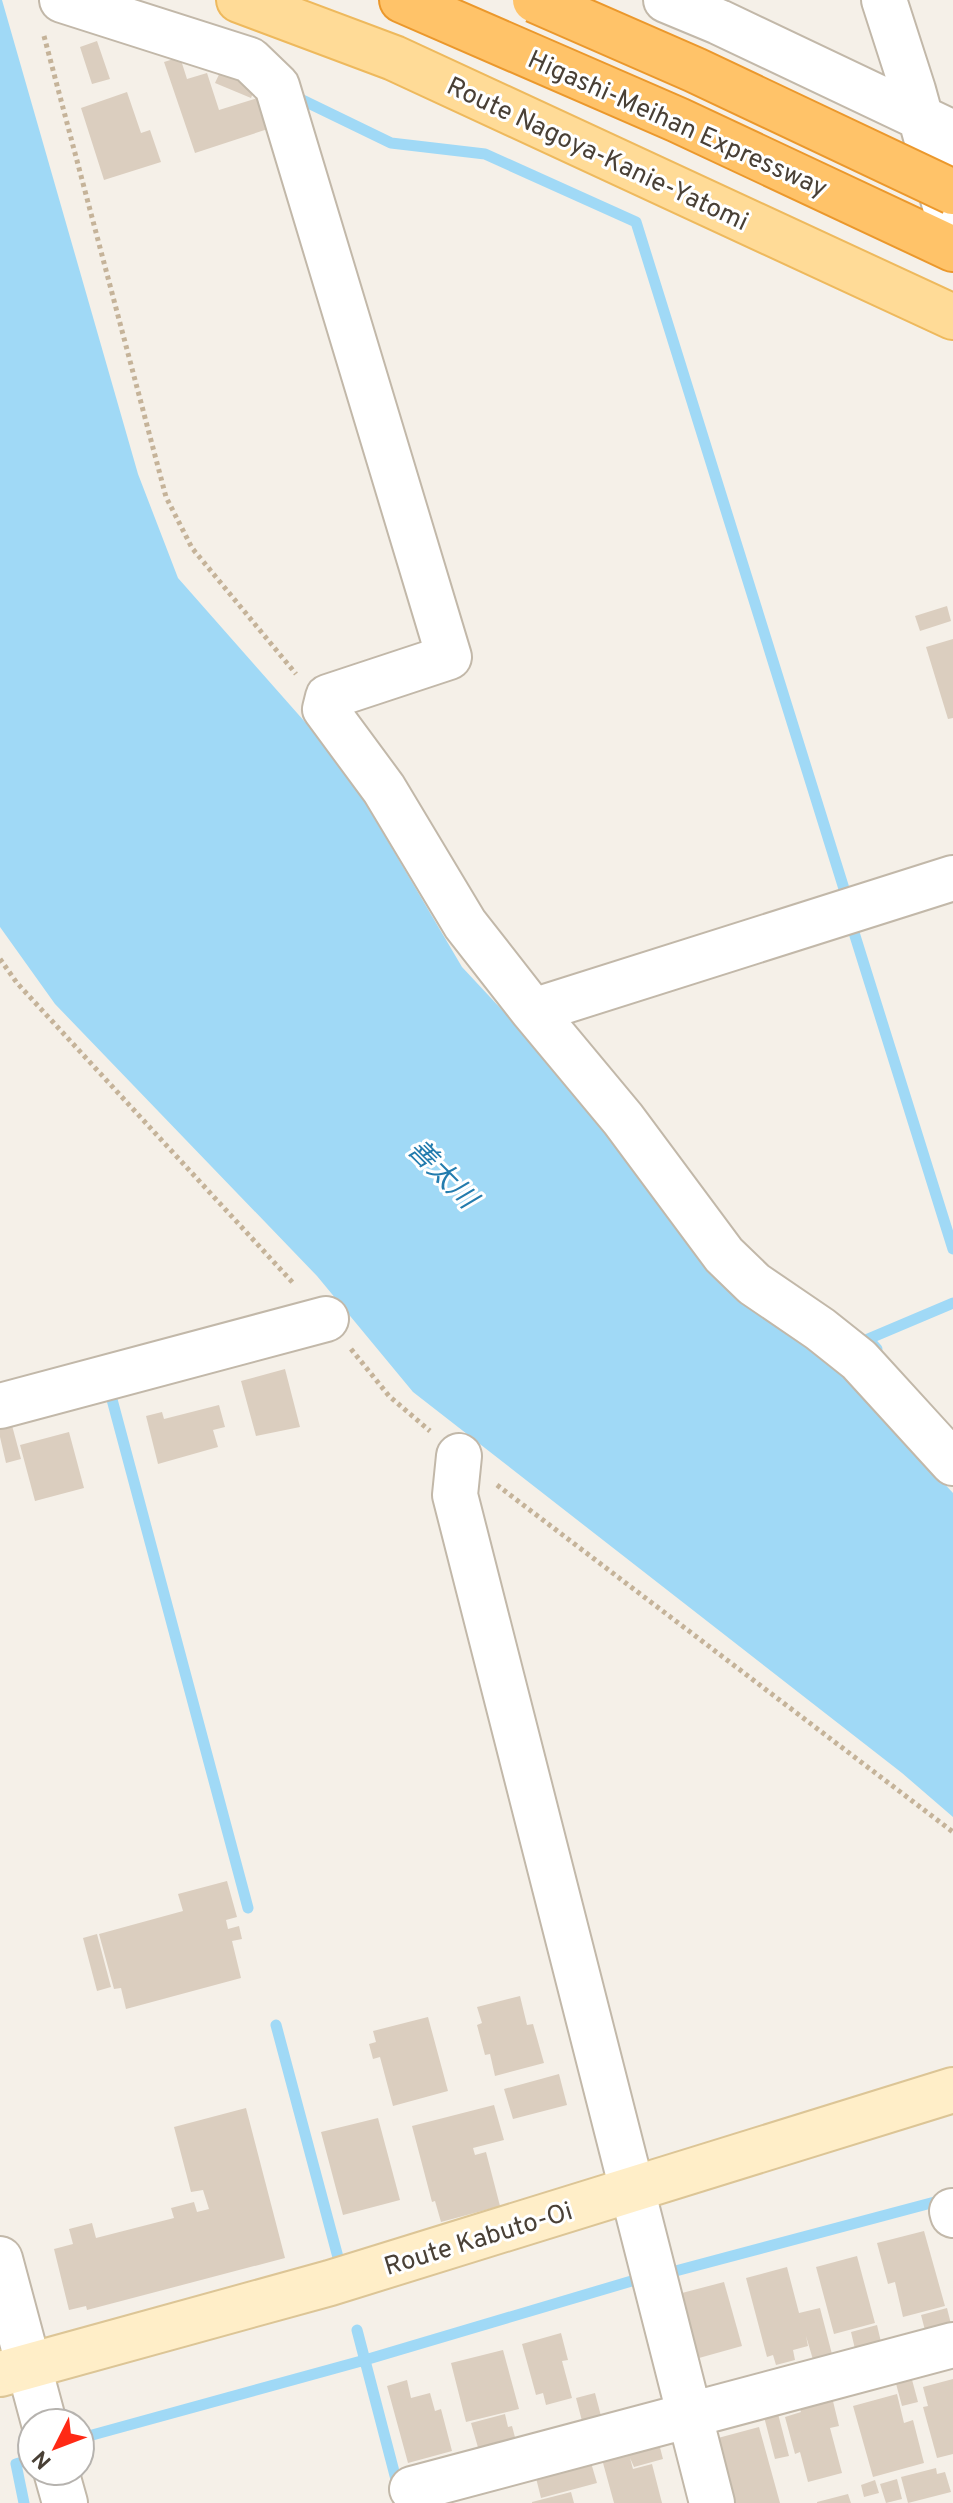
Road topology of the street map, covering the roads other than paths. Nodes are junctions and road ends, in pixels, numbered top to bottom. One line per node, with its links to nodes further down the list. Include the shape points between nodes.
1 (239, 0): 11 (main road, Route Nagoya-Kanie-Yatomi, via 394,58)
2 (402, 0): 10 (highway, Higashi-Meihan Expressway, via 678,120)
3 (535, 0): 8 (highway, Higashi-Meihan Expressway, bridge)
4 (666, 0): 7 (street)
5 (884, 0): 7 (street)
6 (53, 18): 13 (street, via 250,60 277,86 449,657 328,697 325,709 384,789 465,924)
7 (936, 125): 9 (street)
8 (953, 192)
9 (953, 235)
10 (953, 249)
11 (953, 317)
12 (953, 878): 13 (street)
13 (533, 1011): 17 (street, via 623,1119 724,1255 754,1284 859,1360)
14 (326, 1319): 15 (street)
15 (0, 1406)
16 (459, 1456): 19 (street, via 455,1495)
17 (953, 1463)
18 (953, 2090): 19 (main road, Route Kabuto-Oi)
19 (633, 2190): 22 (main road, Route Kabuto-Oi, via 330,2283); 24 (street)
20 (0, 2259): 22 (street)
21 (953, 2345): 24 (street)
22 (14, 2370): 23 (street)
23 (35, 2407)
24 (689, 2415): 25 (street); 27 (street)
25 (494, 2485): 26 (street)
26 (412, 2489)
27 (712, 2503)

